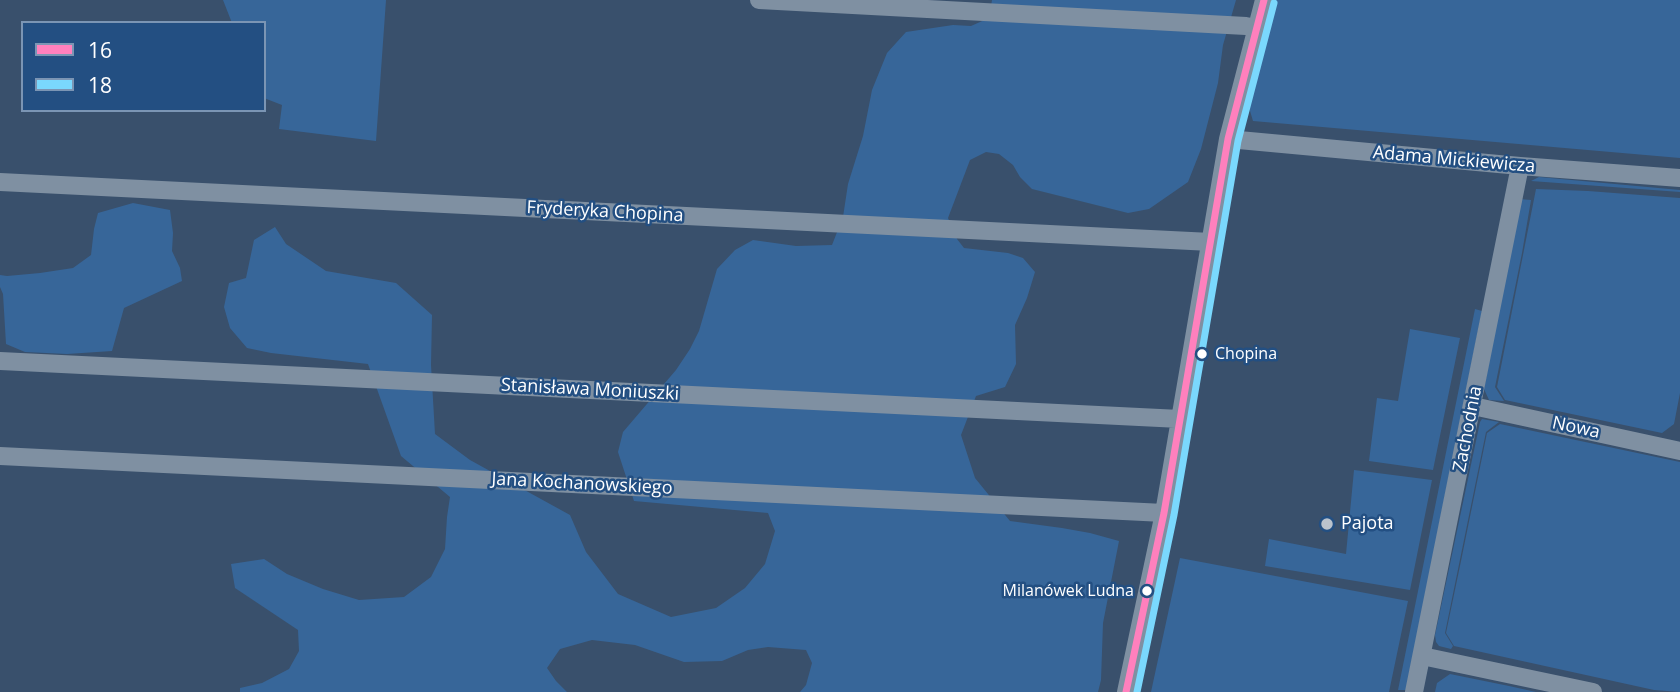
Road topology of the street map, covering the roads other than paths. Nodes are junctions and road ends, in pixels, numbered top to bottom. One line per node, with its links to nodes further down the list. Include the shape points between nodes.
1 (759, 0): 3 (street)
2 (1264, 0): 3 (street)
3 (1257, 28): 4 (street)
4 (1228, 139): 5 (street, Adama Mickiewicza); 8 (street)
5 (1520, 166): 6 (street, Adama Mickiewicza); 10 (street, Zachodnia)
6 (1680, 178)
7 (0, 182): 8 (street, Fryderyka Chopina)
8 (1210, 242): 11 (street)
9 (0, 361): 11 (street, Stanisława Moniuszki)
10 (1473, 406): 12 (street, Nowa); 15 (street, Zachodnia)
11 (1180, 419): 14 (street)
12 (1680, 451)
13 (0, 456): 14 (street, Jana Kochanowskiego)
14 (1164, 513): 16 (street)
15 (1422, 656): 17 (street, Zachodnia); 18 (street)
16 (1126, 692)
17 (1414, 692)
18 (1593, 692)

